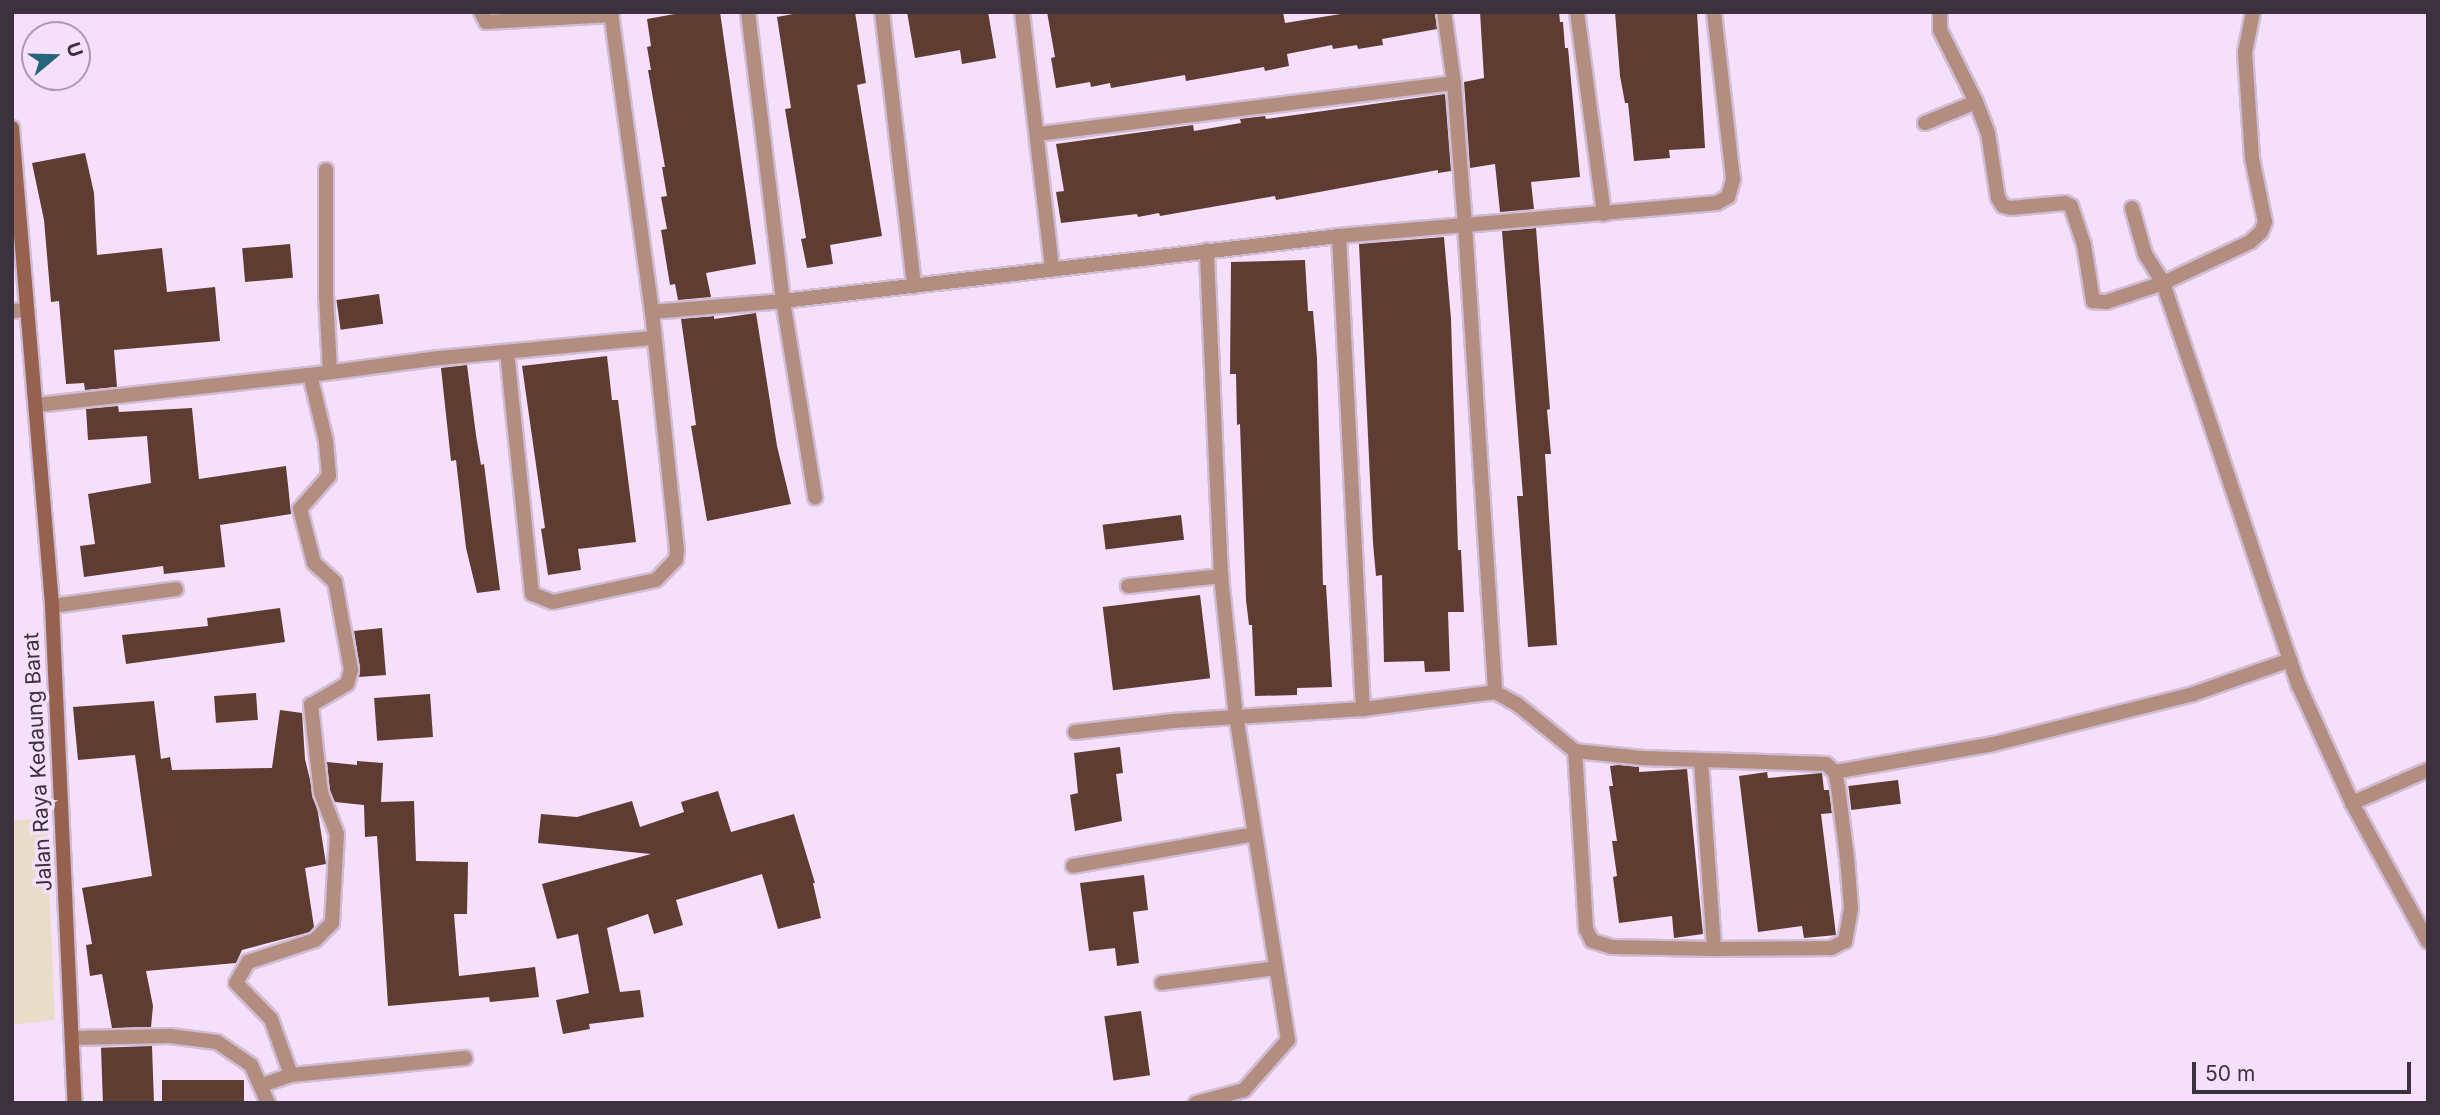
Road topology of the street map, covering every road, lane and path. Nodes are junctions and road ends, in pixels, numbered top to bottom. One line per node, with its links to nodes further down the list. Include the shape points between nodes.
1 (481, 12): 10 (street, via 486,22)
2 (748, 12): 25 (street)
3 (882, 12): 24 (street)
4 (1022, 12): 15 (street)
5 (1444, 12): 11 (street)
6 (1577, 12): 18 (street)
7 (1714, 12): 18 (street, via 1732,179 1728,197 1717,203)
8 (1940, 12): 12 (street, via 1940,30)
9 (2253, 12): 23 (street, via 2245,52 2252,158 2265,222 2250,242)
10 (611, 13): 28 (street)
11 (1454, 83): 15 (street); 19 (street)
12 (1976, 102): 13 (street); 23 (street, via 1988,134 1998,198 2011,208 2071,206 2084,246 2093,301 2106,302)
13 (1925, 123)
14 (12, 128): 26 (street, Jalan Raya Kedaung Barat)
15 (1038, 134): 22 (street)
16 (326, 170): 31 (street)
17 (2132, 208): 23 (street, via 2145,254)
18 (1604, 214): 19 (street)
19 (1465, 225): 20 (street); 40 (street)
20 (1339, 236): 21 (street); 41 (street)
21 (1207, 250): 22 (street); 35 (street)
22 (1052, 269): 24 (street)
23 (2163, 284): 39 (street)
24 (914, 286): 25 (street)
25 (783, 301): 28 (street); 34 (street)
26 (27, 310): 27 (street); 33 (street, Jalan Raya Kedaung Barat)
27 (12, 311)
28 (652, 312): 29 (street)
29 (653, 338): 30 (street); 30 (street, via 676,559 656,580 553,602 532,594 528,582)
30 (508, 352): 31 (street)
31 (330, 372): 32 (street)
32 (310, 375): 33 (street); 57 (street, via 329,475 300,509 314,563 335,582 351,670 347,684 312,705 321,793 337,834 332,923 315,940 248,962 236,983 271,1019)
33 (37, 405): 38 (street, Jalan Raya Kedaung Barat)
34 (815, 497)
35 (1221, 576): 36 (street); 42 (street)
36 (1128, 586)
37 (176, 589): 38 (street)
38 (52, 606): 55 (street, Jalan Raya Kedaung Barat)
39 (2290, 660): 47 (street, via 2193,694 2097,719 1993,744); 48 (street)
40 (1495, 692): 41 (street); 44 (street)
41 (1363, 709): 42 (street)
42 (1236, 717): 43 (street); 49 (street)
43 (1075, 732)
44 (1575, 751): 45 (street); 52 (street, via 1587,936 1612,947)
45 (1701, 761): 47 (street, via 1816,762); 52 (street)
46 (2428, 770): 48 (street)
47 (1835, 772): 52 (street, via 1851,908 1845,941 1831,948)
48 (2352, 803): 51 (street)
49 (1254, 834): 50 (street); 53 (street)
50 (1073, 866)
51 (2428, 942)
52 (1714, 949)
53 (1276, 968): 54 (street); 61 (street, via 1287,1044 1244,1090)
54 (1162, 983)
55 (72, 1038): 58 (street, via 170,1036 217,1042 251,1065); 59 (street, Jalan Raya Kedaung Barat)
56 (465, 1058): 57 (street)
57 (291, 1075): 58 (street)
58 (262, 1085): 60 (street)
59 (75, 1103)
60 (268, 1103)
61 (1196, 1103)

